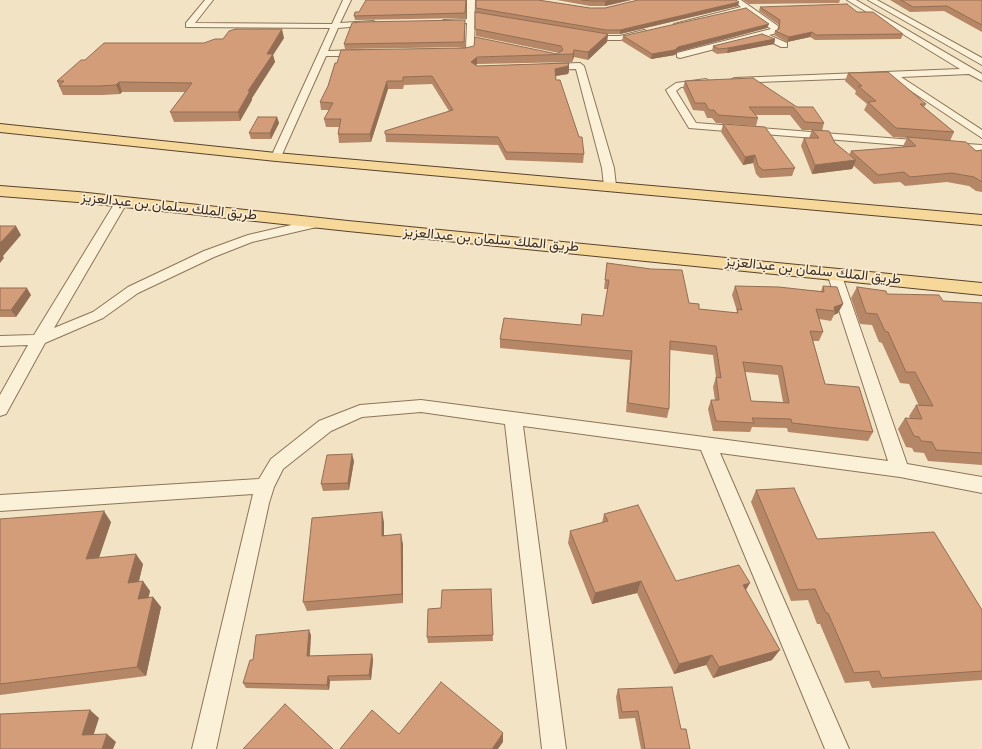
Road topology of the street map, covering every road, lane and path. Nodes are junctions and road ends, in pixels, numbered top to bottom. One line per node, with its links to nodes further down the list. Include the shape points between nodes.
1 (209, 0): 13 (street, via 189,25)
2 (347, 0): 13 (street)
3 (471, 0): 9 (street)
4 (737, 0): 8 (street)
5 (851, 0): 24 (street)
6 (872, 0): 22 (street)
7 (761, 7): 8 (street)
8 (746, 8): 12 (street); 16 (street, via 775,28 774,31)
9 (473, 17): 10 (street); 18 (street, via 474,40 470,50)
10 (439, 22)
11 (384, 23): 13 (street)
12 (672, 25)
13 (336, 26): 20 (street)
14 (649, 31): 15 (street, via 620,38)
15 (575, 32)
16 (762, 34): 17 (street); 21 (street)
17 (784, 45)
18 (443, 52)
19 (368, 53): 20 (street)
20 (323, 54): 30 (street)
21 (680, 56)
22 (982, 62)
23 (540, 67): 31 (street, via 580,66 608,168)
24 (971, 71): 25 (street); 26 (street)
25 (891, 74): 28 (street); 29 (street, via 679,85 671,90 693,126)
26 (982, 78)
27 (3, 129): 30 (main road)
28 (982, 135)
29 (982, 148)
30 (276, 156): 31 (main road)
31 (610, 186): 36 (main road)
32 (0, 188): 34 (main road)
33 (0, 191): 34 (main road, طريق الملك سلمان بن عبدالعزيز)
34 (78, 196): 35 (main road, طريق الملك سلمان بن عبدالعزيز)
35 (122, 202): 37 (main road, طريق الملك سلمان بن عبدالعزيز); 40 (street)
36 (982, 220)
37 (317, 223): 38 (main road, طريق الملك سلمان بن عبدالعزيز); 40 (street, via 248,239 209,254 133,290 98,315)
38 (834, 273): 39 (main road, طريق الملك سلمان بن عبدالعزيز); 45 (street)
39 (982, 288)
40 (39, 340): 41 (street); 42 (street)
41 (0, 341)
42 (0, 410)
43 (513, 418): 44 (street); 46 (street, via 421,406 360,411 325,426 277,464); 50 (street)
44 (707, 444): 45 (street); 51 (street)
45 (900, 470): 47 (street)
46 (265, 486): 48 (street); 49 (street, via 259,503)
47 (982, 486)
48 (0, 503)
49 (204, 749)
50 (554, 749)
51 (836, 749)

